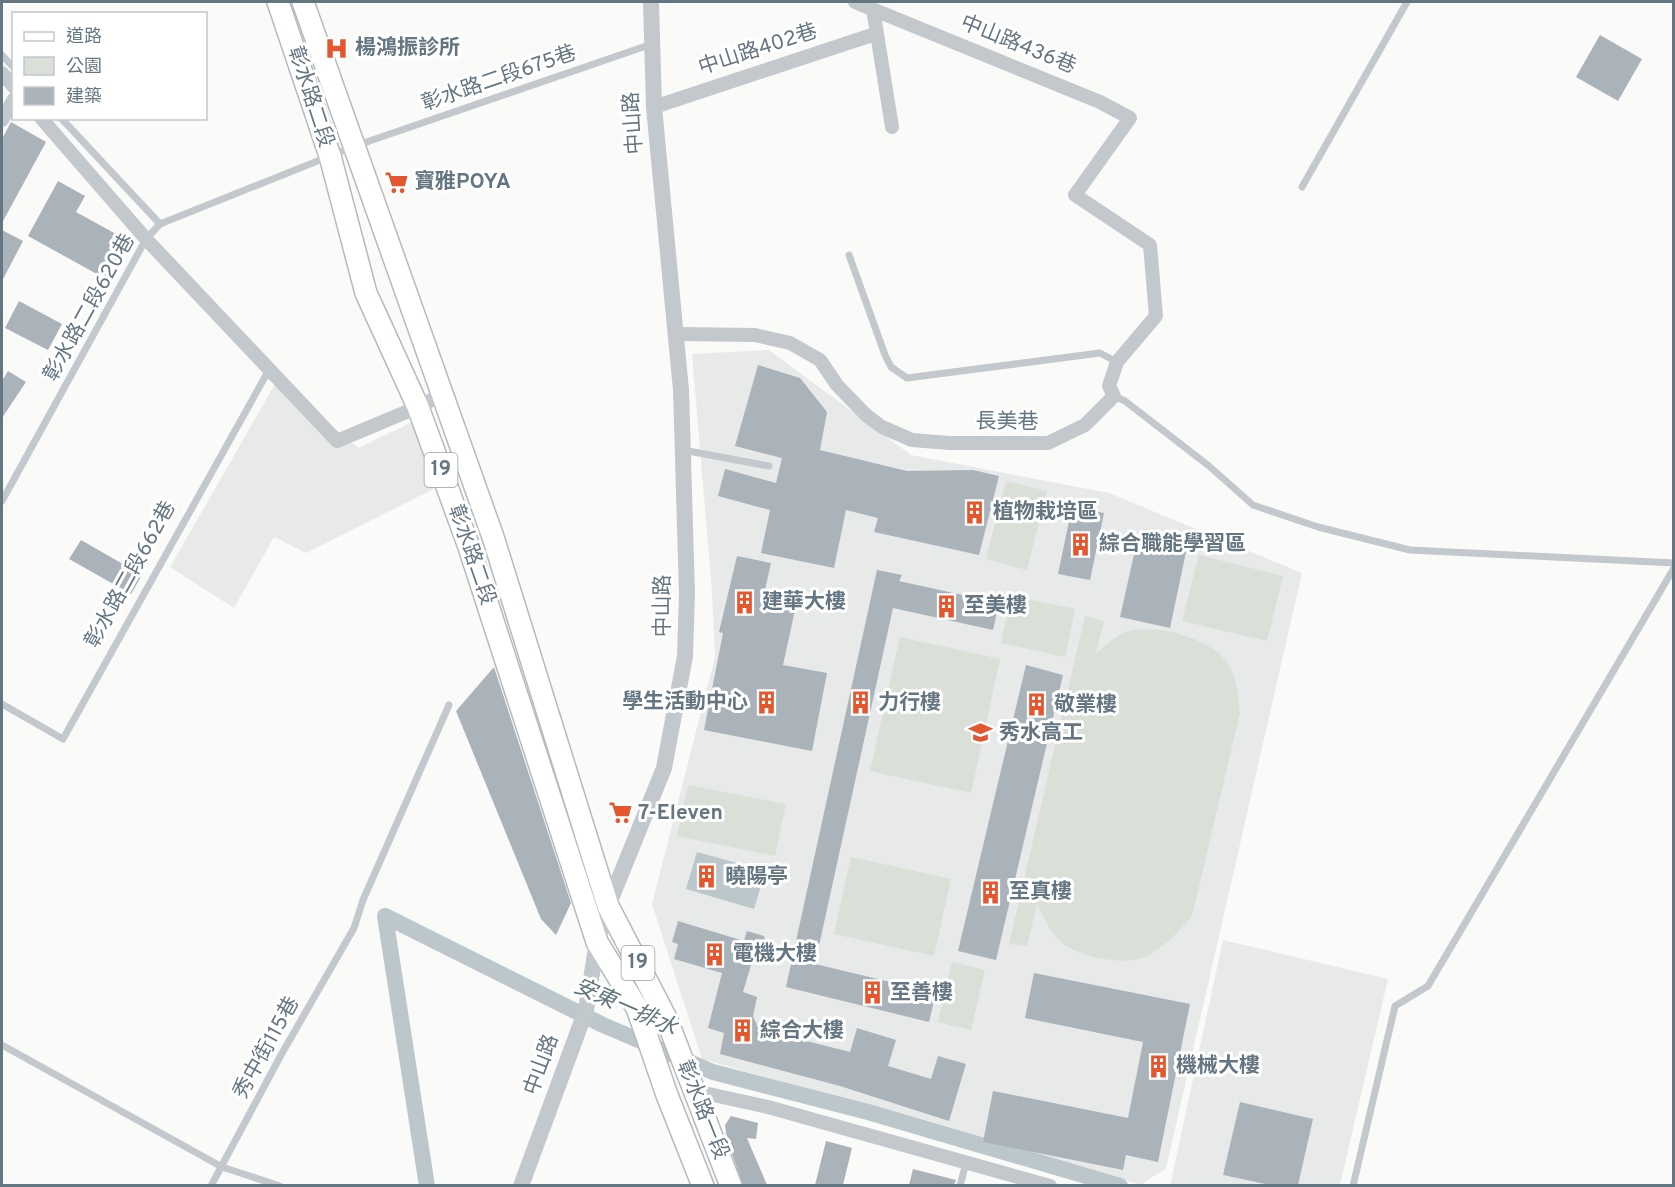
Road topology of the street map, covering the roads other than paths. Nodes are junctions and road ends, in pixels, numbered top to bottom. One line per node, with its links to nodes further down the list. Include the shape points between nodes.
1 (278, 2): 18 (main road, 彰水路二段 / 19)
2 (303, 2): 17 (main road, 彰水路二段 / 19)
3 (651, 2): 8 (street, 中山路)
4 (855, 2): 6 (street, 中山路436巷)
5 (1407, 2): 19 (lane)
6 (873, 9): 7 (street); 24 (street, 中山路436巷, via 1100,102 1130,118 1075,195 1150,245 1156,316)
7 (875, 34): 12 (street, 中山路402巷); 16 (street)
8 (654, 44): 12 (street, 中山路); 17 (lane, 彰水路二段675巷)
9 (2, 73): 10 (street)
10 (12, 85)
11 (12, 102): 13 (street)
12 (654, 107): 23 (street, 中山路)
13 (2, 120)
14 (43, 120): 21 (street)
15 (63, 120): 20 (lane)
16 (892, 127)
17 (355, 146): 18 (lane, 彰水路二段620巷); 26 (main road, 彰水路二段 / 19)
18 (330, 156): 20 (lane, 彰水路二段620巷); 28 (main road, 彰水路二段 / 19, via 366,293)
19 (1302, 188)
20 (160, 224): 21 (lane, 彰水路二段620巷)
21 (146, 239): 25 (street); 31 (lane, 彰水路二段620巷)
22 (849, 255): 24 (lane, via 885,355 891,367 907,378 1100,353)
23 (678, 334): 27 (street, 長美巷, via 755,335 790,343 820,360 866,415 912,440 1048,444 1085,425); 29 (street, 中山路)
24 (1117, 362): 27 (street, via 1109,386)
25 (270, 368): 28 (street, via 338,441); 36 (lane, 彰水路二段662巷, via 63,739)
26 (443, 394): 28 (street); 32 (main road, 彰水路二段 / 19)
27 (1114, 396): 34 (lane, via 1209,466 1253,505 1318,527 1410,550)
28 (418, 407): 33 (main road, 彰水路二段 / 19)
29 (683, 450): 30 (lane); 38 (street, 中山路, via 685,656 664,768)
30 (769, 466)
31 (2, 501)
32 (493, 537): 33 (main road); 38 (main road, 彰水路二段 / 19)
33 (469, 548): 39 (main road, 彰水路二段 / 19)
34 (1674, 563)
35 (1674, 568): 51 (lane, via 1428,986 1395,1006)
36 (2, 704)
37 (449, 705): 43 (lane, 秀中街115巷, via 354,927)
38 (608, 906): 39 (street, 中山路); 41 (main road, 彰水路一段 / 19, via 667,1020)
39 (597, 942): 46 (street, 中山路, via 585,1010 573,1049); 47 (main road, 彰水路一段 / 19, via 637,1008 666,1095)
40 (2, 1045): 43 (lane)
41 (692, 1085): 42 (street); 48 (main road, 彰水路一段 / 19)
42 (966, 1163): 49 (lane); 50 (street)
43 (222, 1167): 44 (lane, 秀中街115巷); 45 (lane)
44 (212, 1185)
45 (280, 1185)
46 (521, 1185)
47 (703, 1185)
48 (731, 1185)
49 (960, 1185)
50 (1050, 1185)
51 (1353, 1185)

